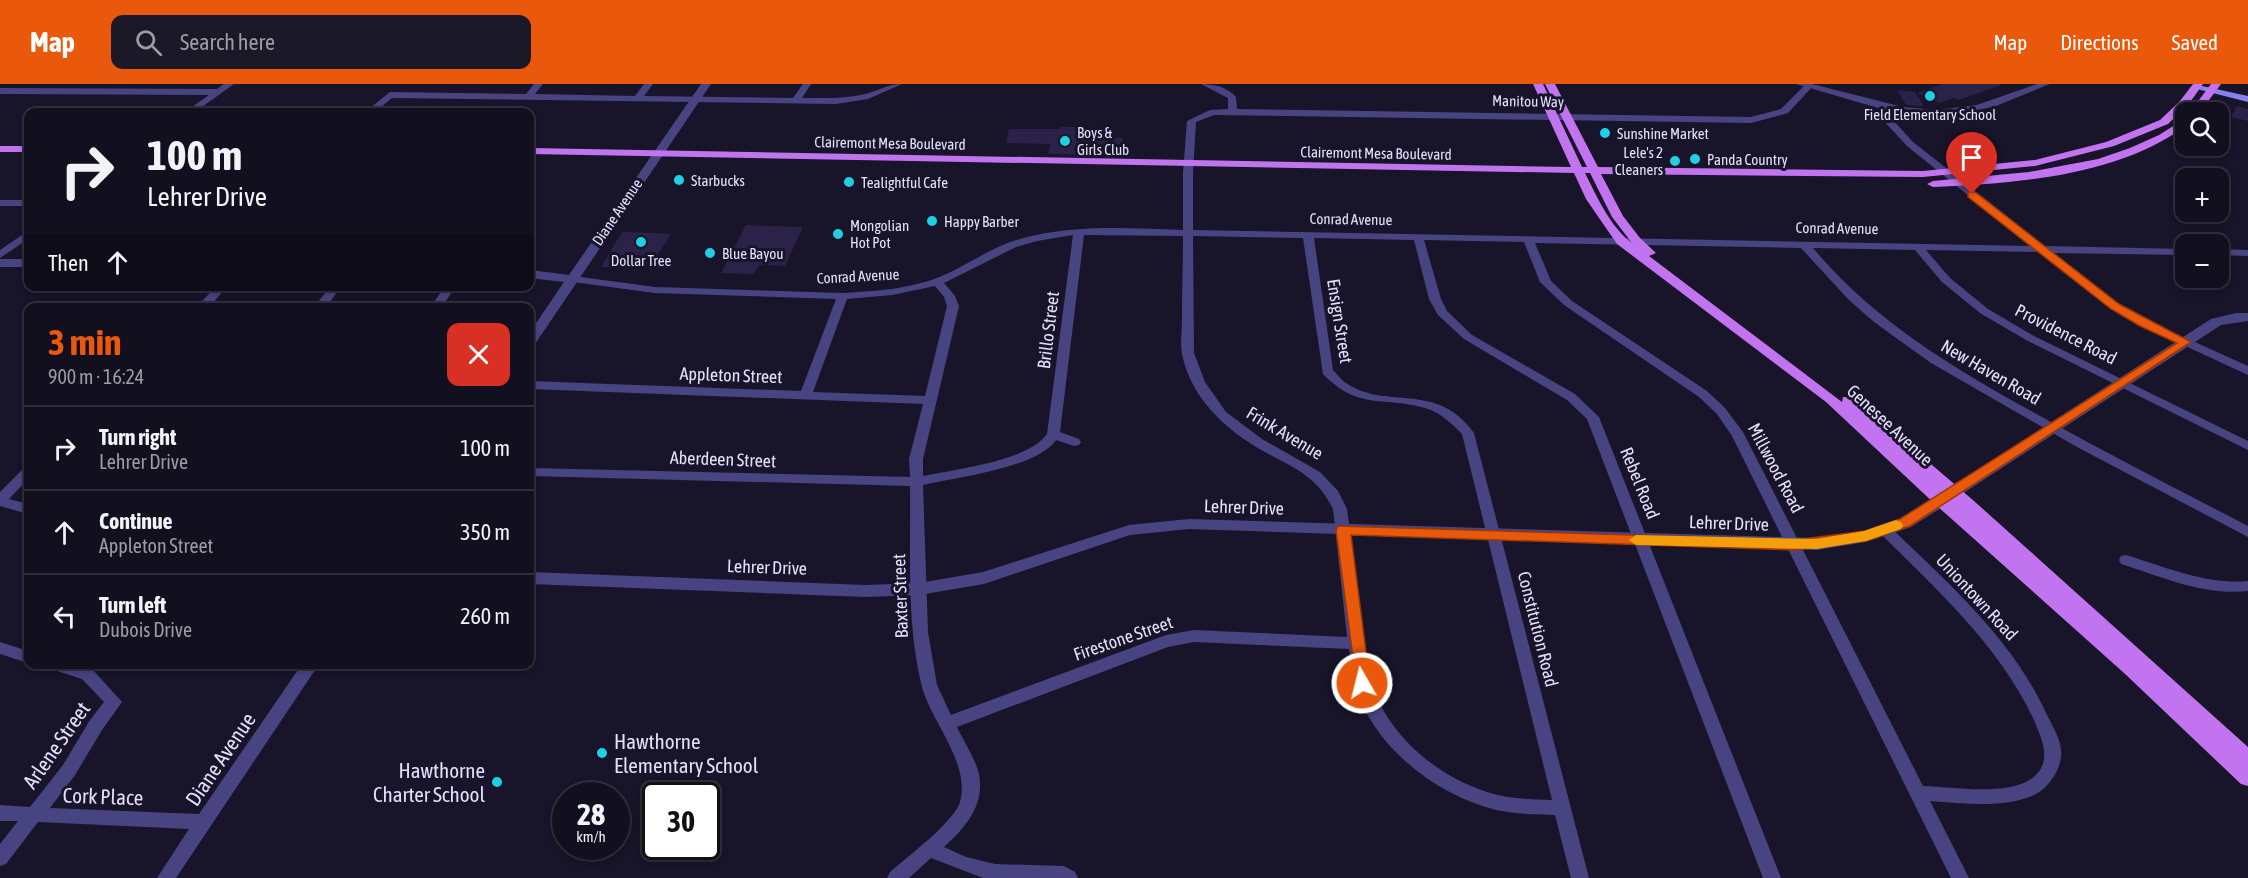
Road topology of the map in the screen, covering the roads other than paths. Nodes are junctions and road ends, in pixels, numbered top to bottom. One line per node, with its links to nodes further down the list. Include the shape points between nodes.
1 (42, 84): 17 (street)
2 (141, 84): 19 (street)
3 (230, 84): 18 (street)
4 (539, 84): 20 (street)
5 (649, 84): 21 (street)
6 (706, 84): 23 (street, Diane Avenue)
7 (807, 84): 24 (street)
8 (898, 84): 24 (street, via 865,98)
9 (1204, 84): 29 (street, via 1232,97)
10 (1538, 84): 30 (main road, Genesee Avenue)
11 (1550, 84): 31 (main road, Genesee Avenue)
12 (2045, 84): 26 (street, via 1997,102 1954,112)
13 (1805, 85): 26 (street); 31 (street, Manitou Way, via 1790,108 1775,116 1751,120)
14 (2194, 85): 15 (main road); 41 (main road, Clairemont Mesa Boulevard, via 2184,103 2164,122 2120,141 2035,163)
15 (2214, 87): 22 (main road); 25 (main road)
16 (0, 91): 17 (street)
17 (31, 91): 19 (street)
18 (219, 92): 19 (street); 27 (street)
19 (128, 93)
20 (529, 96): 21 (street); 28 (street, via 390,94)
21 (637, 99): 23 (street)
22 (2248, 99)
23 (694, 100): 24 (street); 38 (street, Diane Avenue)
24 (795, 102)
25 (2203, 102)
26 (1890, 107): 41 (street, via 1887,120 1896,131)
27 (196, 108)
28 (374, 108)
29 (1233, 112): 30 (street, Manitou Way); 40 (street, Frink Avenue, via 1214,112 1192,121)
30 (1554, 117): 31 (street, Manitou Way); 42 (main road, Genesee Avenue)
31 (1568, 117): 43 (main road, Genesee Avenue)
32 (2175, 128): 44 (main road, Clairemont Mesa Boulevard, via 2157,140 2093,163 2014,178)
33 (0, 139): 34 (main road)
34 (24, 140)
35 (0, 149): 36 (main road)
36 (24, 149)
37 (534, 151): 38 (main road, Clairemont Mesa Boulevard)
38 (654, 158): 39 (main road, Clairemont Mesa Boulevard); 40 (main road, Clairemont Mesa Boulevard); 64 (street, Diane Avenue)
39 (534, 160)
40 (1188, 169): 42 (main road, Clairemont Mesa Boulevard); 48 (street, Frink Avenue)
41 (1945, 173): 43 (main road, Clairemont Mesa Boulevard); 44 (street)
42 (1581, 175): 43 (main road, Clairemont Mesa Boulevard); 53 (main road, Genesee Avenue, via 1599,211)
43 (1597, 176): 44 (main road, Clairemont Mesa Boulevard, via 1872,185); 53 (main road, Genesee Avenue)
44 (1957, 183): 56 (street)
45 (0, 202): 46 (street)
46 (24, 203)
47 (1079, 231): 48 (street, Conrad Avenue); 65 (street, Conrad Avenue, via 1017,243); 81 (street, Brillo Street)
48 (1188, 232): 49 (street, Conrad Avenue); 91 (street, Frink Avenue, via 1188,353 1195,379 1221,416 1256,441 1316,473 1333,491)
49 (1308, 235): 51 (street, Conrad Avenue); 78 (street, Ensign Street, via 1327,371 1336,383 1352,392)
50 (24, 237): 60 (street)
51 (1418, 237): 52 (street, Conrad Avenue); 94 (street, Rebel Road, via 1435,299 1448,321 1468,337 1571,397 1593,417)
52 (1528, 239): 53 (street, Conrad Avenue); 95 (street, Millwood Road, via 1546,282 1568,303 1703,394 1721,411 1738,435)
53 (1628, 241): 54 (street, Conrad Avenue); 87 (main road, Genesee Avenue, via 1831,399)
54 (1804, 244): 55 (street, Conrad Avenue); 80 (street, New Haven Road, via 1822,268 1888,328 1950,371)
55 (1918, 247): 56 (street, Conrad Avenue); 75 (street, Providence Road, via 1946,280 1984,311)
56 (2039, 249): 57 (street, Conrad Avenue); 73 (street, via 2115,306)
57 (2175, 252)
58 (2229, 252): 59 (street)
59 (2248, 253)
60 (0, 255)
61 (0, 263): 62 (street)
62 (24, 263)
63 (534, 274): 64 (street, Conrad Avenue)
64 (573, 279): 68 (street, Conrad Avenue, via 655,290); 72 (street, Diane Avenue)
65 (937, 282): 68 (street, Conrad Avenue, via 898,291); 79 (street, Baxter Street, via 953,306)
66 (218, 291): 69 (street)
67 (333, 291): 70 (street)
68 (843, 296): 77 (street)
69 (206, 303)
70 (322, 303)
71 (2248, 317): 73 (street, via 2216,322)
72 (534, 335)
73 (2185, 342): 74 (street); 75 (street)
74 (2248, 371)
75 (2123, 384): 80 (street); 83 (street, Providence Road)
76 (534, 385): 77 (street, Appleton Street)
77 (805, 396): 79 (street, Appleton Street)
78 (1398, 399): 93 (street, Constitution Road, via 1420,401 1446,411 1468,433)
79 (931, 400): 86 (street, Baxter Street, via 916,459)
80 (2052, 428): 87 (street); 92 (street, New Haven Road)
81 (1053, 434): 82 (street); 86 (street, via 1045,446 1024,458)
82 (1074, 442)
83 (2248, 446)
84 (534, 472): 86 (street, Aberdeen Street)
85 (24, 476): 88 (street)
86 (916, 483): 99 (street, Baxter Street)
87 (1947, 496): 90 (street, Lehrer Drive, via 1905,523); 106 (main road, Genesee Avenue); 107 (main road, Genesee Avenue)
88 (0, 500): 89 (street)
89 (24, 508)
90 (1884, 529): 95 (street, Lehrer Drive, via 1866,536); 108 (street, Uniontown Road, via 1999,647 2033,698 2054,748 2054,759 2038,784 2015,794)
91 (1343, 530): 93 (street, Lehrer Drive); 99 (street, Lehrer Drive, via 1152,526 984,578); 100 (street, Frink Avenue)
92 (2248, 532)
93 (1495, 535): 94 (street, Lehrer Drive); 109 (street, Constitution Road)
94 (1642, 540): 95 (street, Lehrer Drive); 119 (street, Rebel Road)
95 (1795, 545): 108 (street, Millwood Road)
96 (2126, 560): 98 (street, via 2214,585 2234,589)
97 (534, 578): 99 (street, Lehrer Drive, via 865,591)
98 (2248, 586)
99 (919, 589): 105 (street, Baxter Street, via 920,633 928,685)
100 (1357, 643): 105 (street, Firestone Street, via 1194,636 1166,641); 109 (street, Frink Avenue, via 1362,683 1377,718 1413,759 1461,790 1485,800)
101 (0, 648): 102 (street)
102 (24, 656)
103 (69, 669): 111 (street, Arlene Street, via 88,675 114,702)
104 (308, 669): 112 (street, Diane Avenue)
105 (946, 724): 113 (street, Baxter Street, via 970,774 969,801 960,821)
106 (2248, 758)
107 (2248, 778)
108 (1918, 793): 120 (street, Millwood Road)
109 (1562, 808): 118 (street, Constitution Road)
110 (0, 813): 111 (street, Cork Place)
111 (34, 816): 112 (street, Cork Place); 114 (street)
112 (204, 822): 115 (street, Diane Avenue)
113 (930, 849): 116 (street, Baxter Street); 117 (street, via 958,864 988,873 1064,874)
114 (0, 858)
115 (166, 878)
116 (896, 878)
117 (1070, 878)
118 (1580, 878)
119 (1772, 878)
120 (1960, 878)

